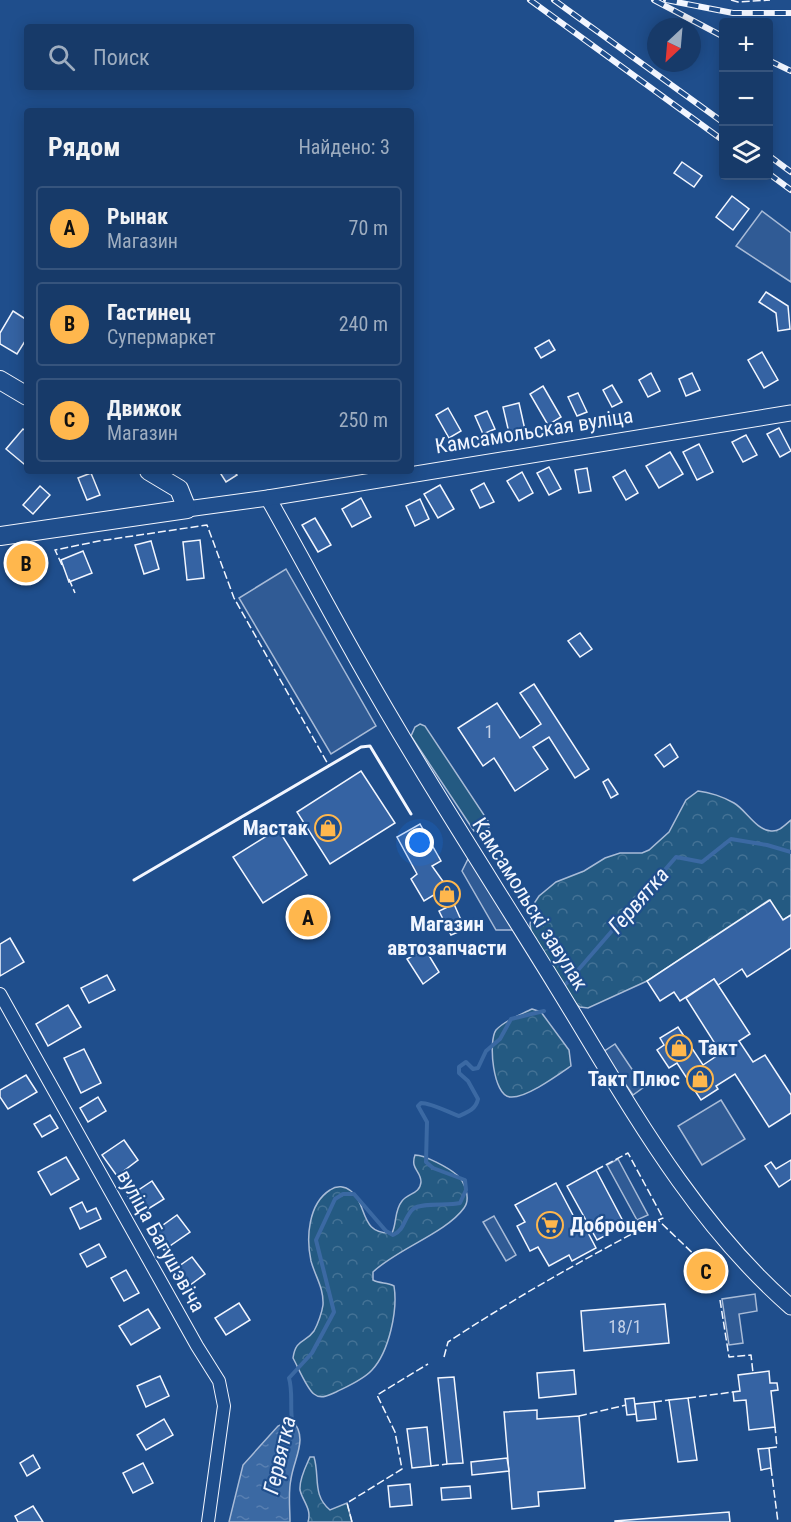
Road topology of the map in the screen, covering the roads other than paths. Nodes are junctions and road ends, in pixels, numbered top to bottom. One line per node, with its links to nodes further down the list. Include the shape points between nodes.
1 (0, 380): 2 (main road)
2 (24, 394)
3 (791, 413): 5 (street, Камсамольская вуліца)
4 (154, 474): 6 (main road, via 179,489)
5 (268, 498): 6 (street, Камсамольская вуліца); 9 (street, Камсамольскі завулак, via 398,729 641,1124 719,1235)
6 (187, 509): 7 (main road, Камсамольская вуліца)
7 (0, 536)
8 (0, 994): 10 (street, вуліца Багушэвіча, via 219,1380 224,1406)
9 (791, 1307)
10 (208, 1522)

